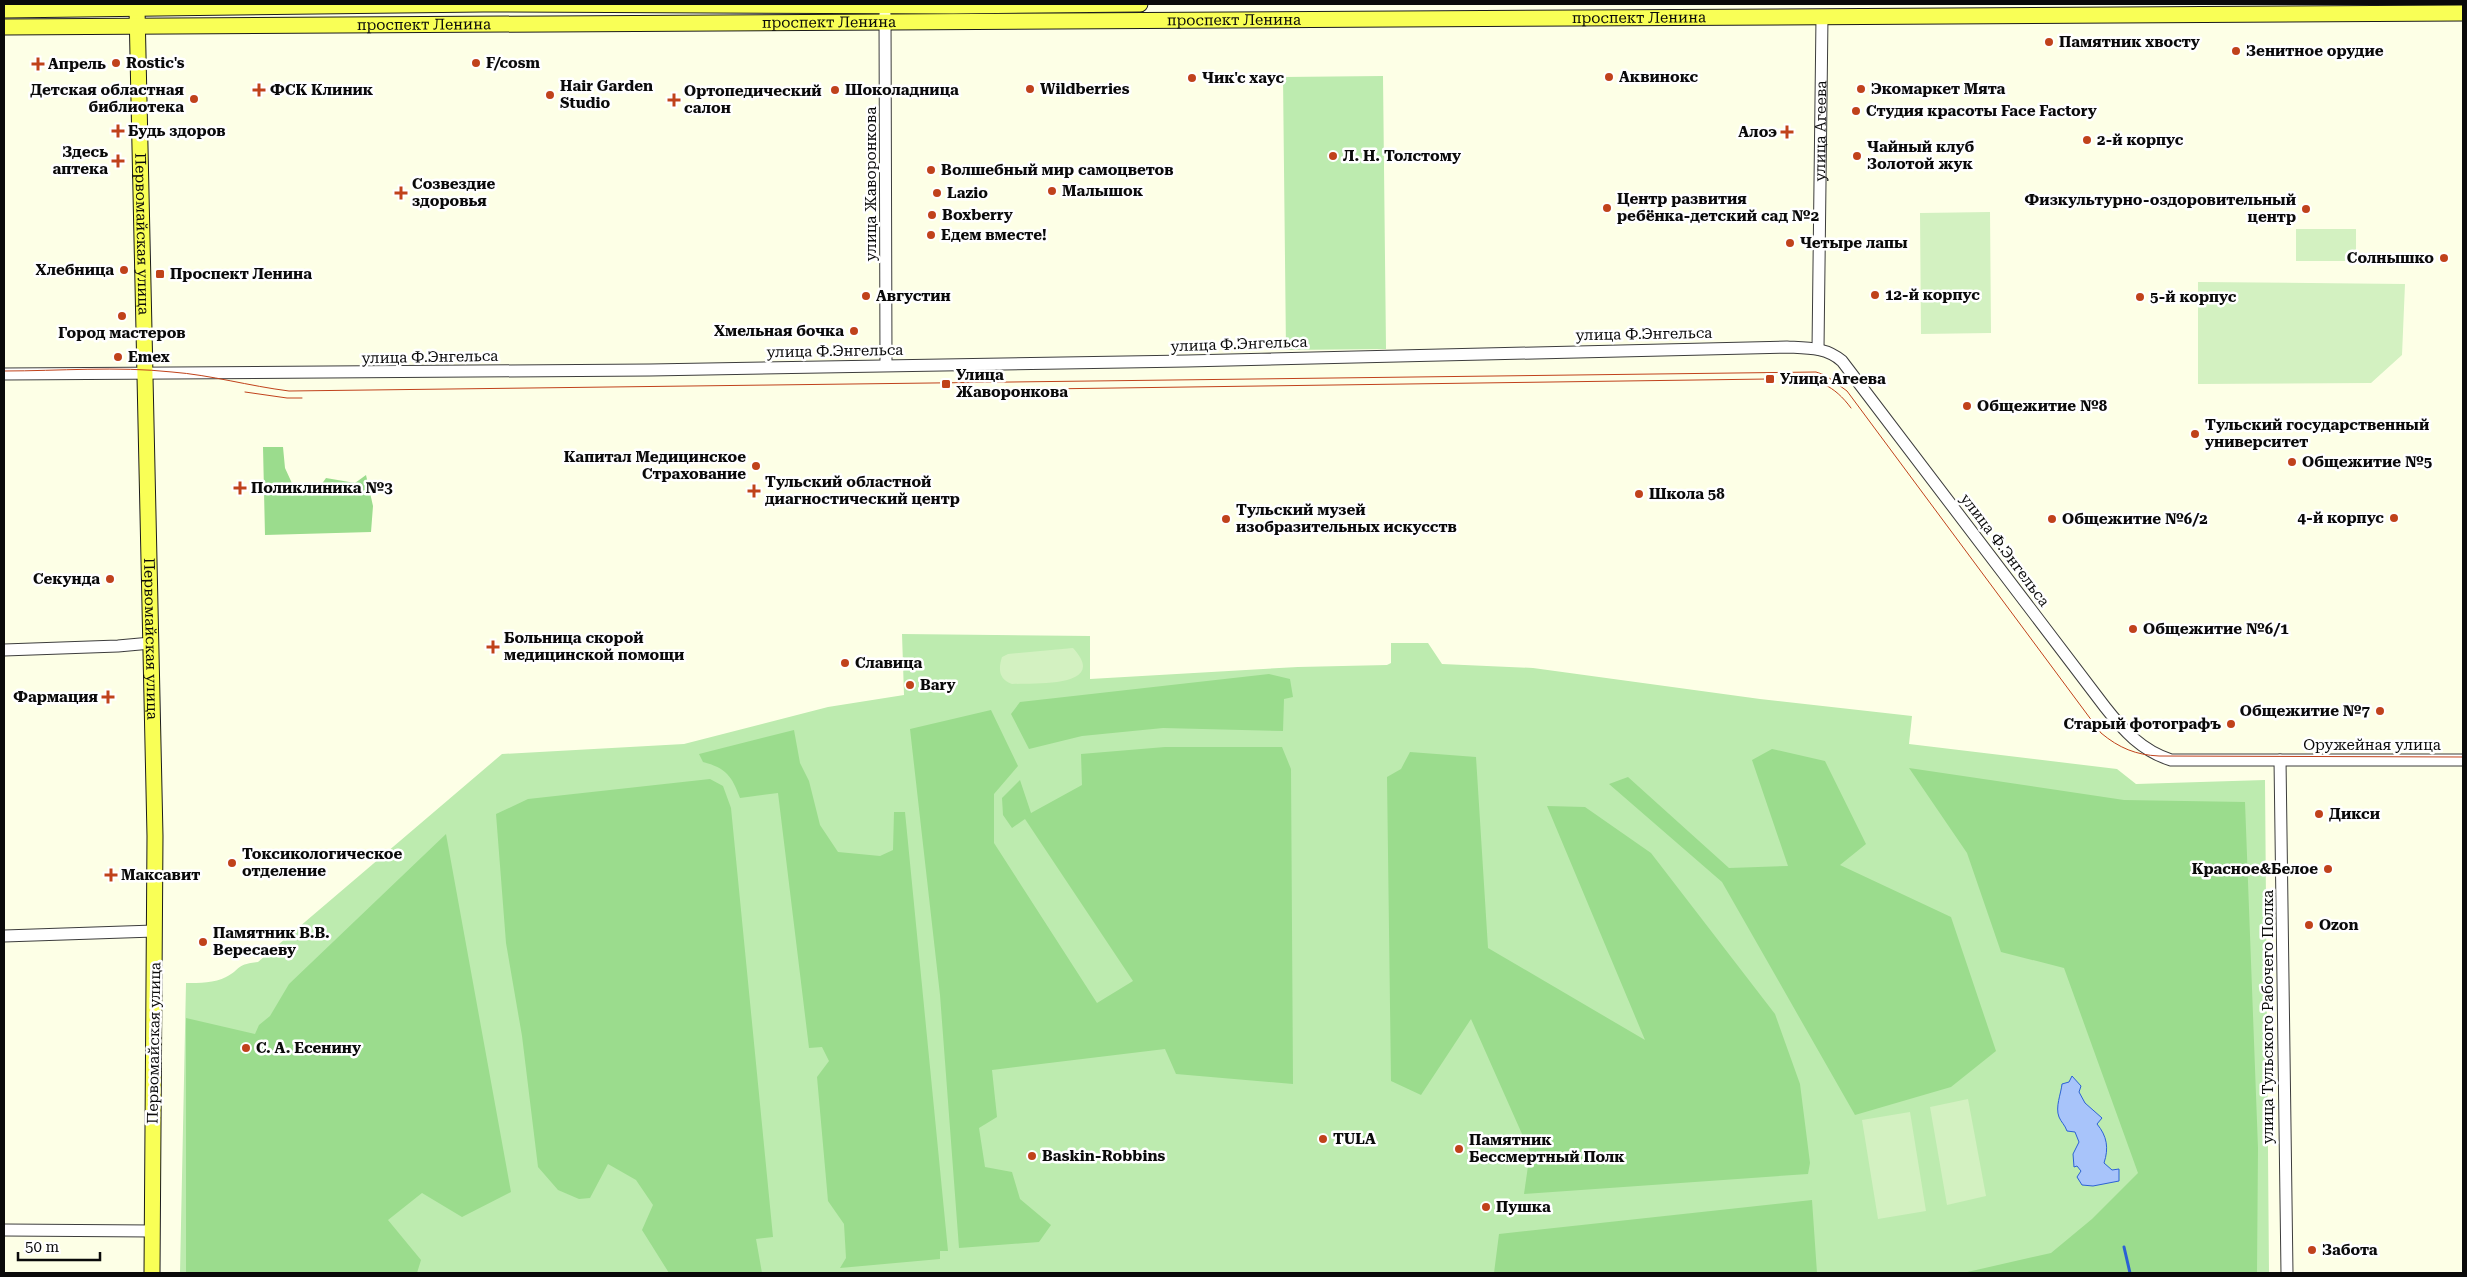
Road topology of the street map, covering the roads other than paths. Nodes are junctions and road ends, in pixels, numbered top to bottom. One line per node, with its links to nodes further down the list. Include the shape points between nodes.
1 (1140, 4): 5 (main road, проспект Ленина)
2 (137, 6): 4 (main road, проспект Ленина); 5 (main road, проспект Ленина, via 483,4); 8 (main road, Первомайская улица)
3 (2280, 9): 6 (main road, проспект Ленина); 7 (main road, проспект Ленина)
4 (4, 10)
5 (885, 10): 6 (main road, проспект Ленина, via 1143,22); 8 (main road, проспект Ленина); 11 (street, улица Жаворонкова)
6 (1822, 10): 10 (street, улица Агеева)
7 (2463, 13)
8 (138, 26): 9 (main road, проспект Ленина); 12 (main road, Первомайская улица)
9 (4, 27)
10 (1818, 349): 11 (street, улица Ф.Энгельса, via 1787,347); 16 (street, улица Ф.Энгельса, via 1832,352 1842,361 2127,734 2159,756 2171,760)
11 (886, 365): 12 (street, улица Ф.Энгельса, via 378,373)
12 (145, 373): 13 (street, улица Ф.Энгельса); 14 (main road, Первомайская улица)
13 (4, 374)
14 (150, 643): 15 (street); 18 (main road, Первомайская улица)
15 (4, 650)
16 (2280, 760): 17 (street, Оружейная улица); 23 (street, улица Тульского Рабочего Полка)
17 (2463, 760)
18 (154, 931): 19 (street); 21 (main road, Первомайская улица)
19 (4, 936)
20 (4, 1230): 21 (street)
21 (152, 1231): 22 (main road, Первомайская улица)
22 (152, 1273)
23 (2287, 1273)

